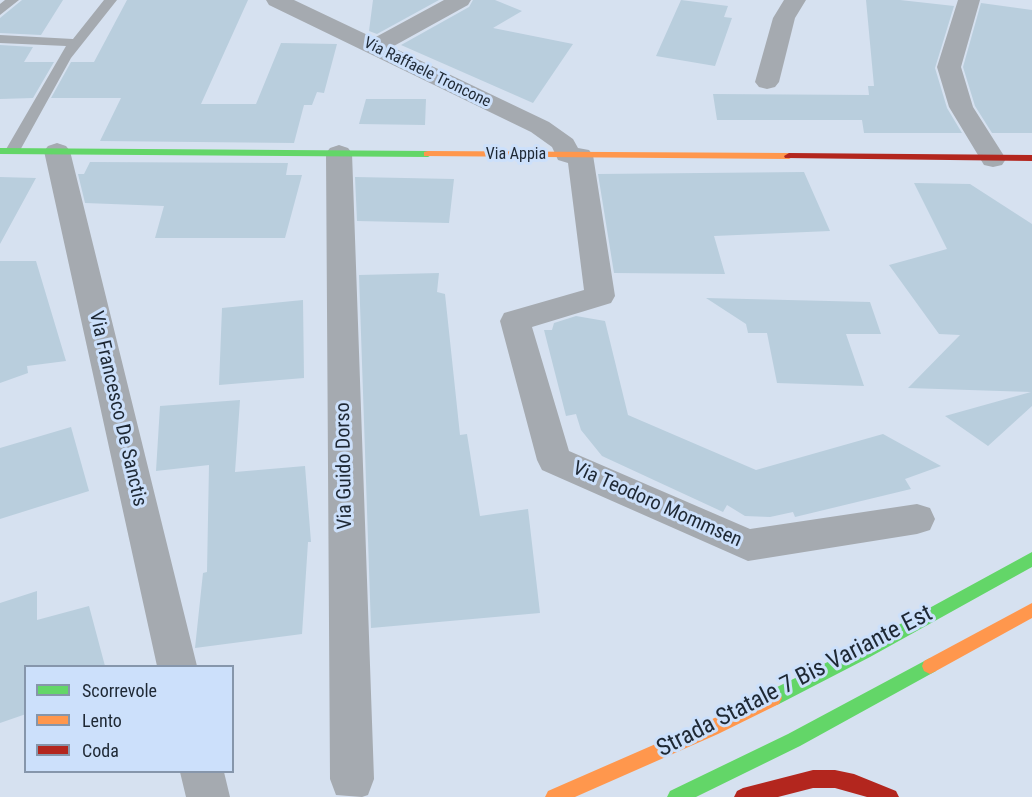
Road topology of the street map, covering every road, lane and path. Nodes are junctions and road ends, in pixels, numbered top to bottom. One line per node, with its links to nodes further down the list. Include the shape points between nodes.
1 (13, 0): 7 (lane)
2 (111, 0): 9 (lane)
3 (277, 0): 10 (street, Via Raffaele Troncone)
4 (460, 0): 10 (street)
5 (795, 0): 11 (street, via 784,18)
6 (969, 0): 17 (street, via 949,67 961,107)
7 (0, 11)
8 (0, 39): 9 (lane)
9 (76, 43): 12 (lane)
10 (375, 47): 15 (street, Via Raffaele Troncone, via 540,127)
11 (767, 82)
12 (6, 151): 13 (main road, Via Appia)
13 (57, 151): 14 (main road, Via Appia); 21 (street, Via Francesco De Sanctis)
14 (339, 153): 15 (main road, Via Appia); 23 (street, Via Guido Dorso)
15 (574, 155): 17 (main road, Via Appia); 18 (street, Via Teodoro Mommsen, via 600,296 515,321 554,460 748,545)
16 (1032, 158): 17 (main road, Via Appia)
17 (993, 159)
18 (917, 519)
19 (1032, 559): 25 (main road, Strada Statale 7 Bis Variante Est, via 864,652 712,728)
20 (1032, 610): 26 (main road, via 794,740)
21 (177, 665)
22 (202, 773): 24 (street)
23 (352, 779)
24 (208, 797)
25 (554, 797)
26 (676, 797)
27 (743, 797): 28 (main road, via 813,779 854,783)
28 (890, 797)

